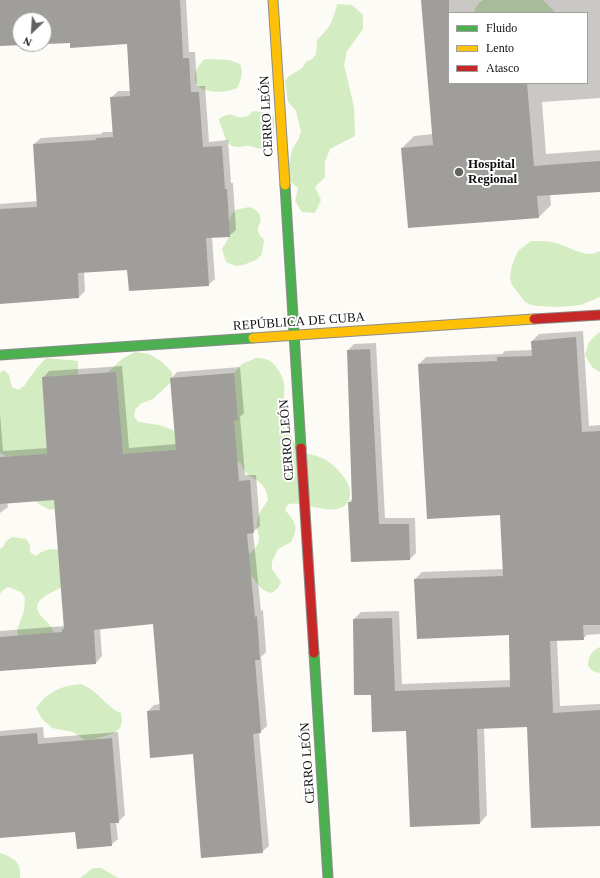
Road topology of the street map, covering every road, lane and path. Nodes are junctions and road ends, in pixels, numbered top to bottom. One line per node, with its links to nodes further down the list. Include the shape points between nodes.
1 (273, 0): 3 (street, CERRO LEÓN)
2 (600, 315): 3 (street, REPÚBLICA DE CUBA)
3 (293, 335): 4 (street, REPÚBLICA DE CUBA); 5 (street, CERRO LEÓN)
4 (0, 355)
5 (328, 878)

